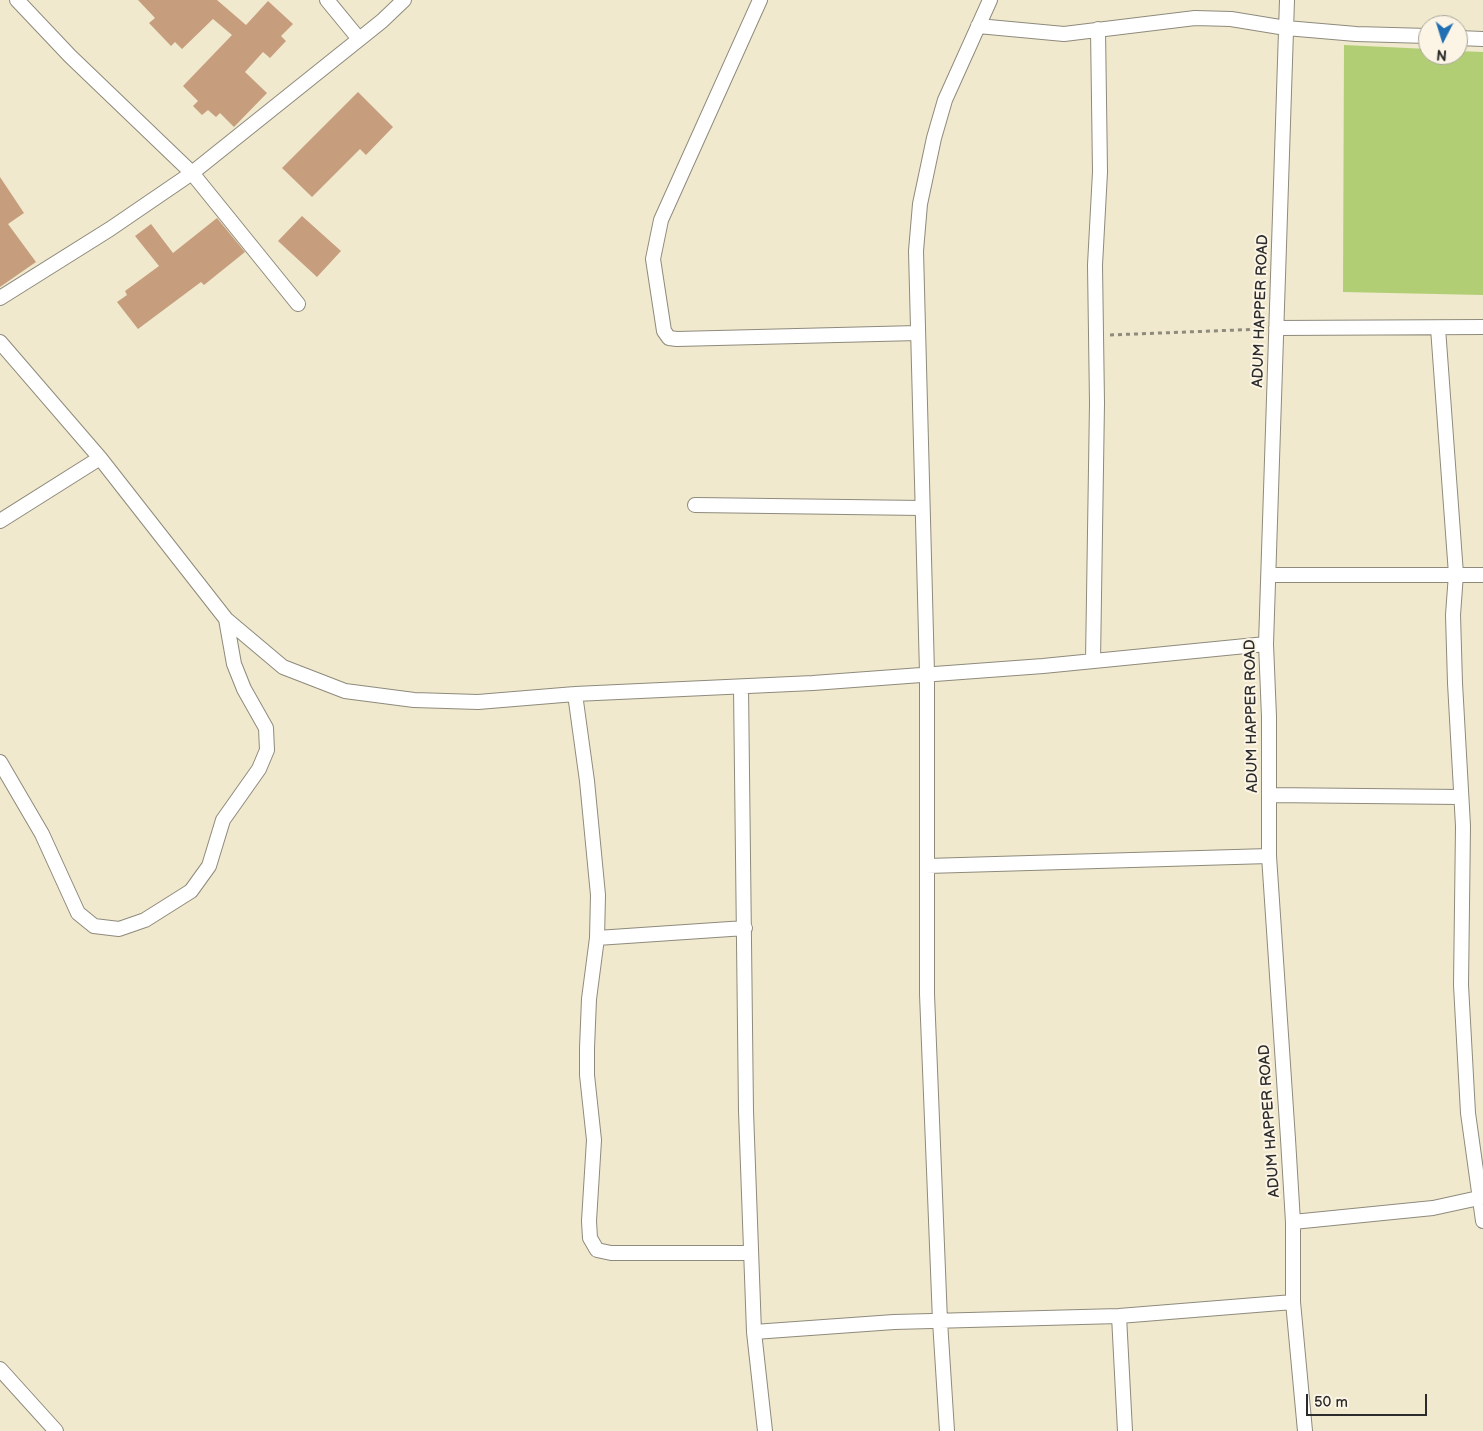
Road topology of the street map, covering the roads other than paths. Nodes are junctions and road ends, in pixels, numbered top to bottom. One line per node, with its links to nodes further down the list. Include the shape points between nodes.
1 (17, 0): 14 (street, via 70,56)
2 (328, 0): 12 (street)
3 (404, 0): 12 (street)
4 (760, 0): 20 (street, via 661,220 653,265 664,331 669,338 677,339)
5 (990, 0): 7 (street)
6 (1287, 0): 8 (street, ADUM HAPPER ROAD)
7 (978, 26): 9 (street, via 1064,34); 20 (street, via 945,100 920,204 916,251)
8 (1286, 28): 9 (street, via 1195,18); 10 (street); 18 (street, ADUM HAPPER ROAD)
9 (1098, 29): 31 (street, via 1100,172 1095,335)
10 (1418, 36)
11 (1468, 38): 13 (street)
12 (359, 39): 14 (street)
13 (1483, 39)
14 (192, 173): 15 (street); 16 (street)
15 (0, 298)
16 (298, 304)
17 (1483, 327): 19 (street)
18 (1276, 328): 19 (street); 27 (street, ADUM HAPPER ROAD)
19 (1438, 328): 26 (street)
20 (918, 333): 24 (street)
21 (0, 342): 22 (street)
22 (100, 458): 25 (street); 29 (street)
23 (695, 505): 24 (street)
24 (922, 508): 32 (street)
25 (0, 521)
26 (1456, 574): 27 (street, via 1380,577); 28 (street); 37 (street, via 1454,647)
27 (1268, 575): 30 (street, ADUM HAPPER ROAD)
28 (1483, 575)
29 (226, 619): 34 (street, via 283,667 345,691 414,700 478,702); 35 (street, via 234,664 266,728 267,750 259,769 223,820 209,866 191,892 119,929 94,926 78,913 42,834)
30 (1266, 644): 31 (street); 36 (street, ADUM HAPPER ROAD)
31 (1093, 661): 32 (street)
32 (927, 673): 33 (street); 39 (street)
33 (741, 687): 34 (street); 40 (street)
34 (575, 694): 41 (street, via 594,849)
35 (0, 762)
36 (1269, 795): 37 (street); 38 (street, ADUM HAPPER ROAD)
37 (1460, 797): 42 (street, via 1463,826 1461,984 1468,1113)
38 (1269, 856): 39 (street); 44 (street, ADUM HAPPER ROAD)
39 (927, 866): 48 (street, via 927,994)
40 (745, 928): 41 (street); 45 (street)
41 (597, 938): 45 (street, via 587,1048 594,1140 590,1238 597,1250 610,1253)
42 (1482, 1197): 43 (street); 44 (street, via 1433,1208)
43 (1483, 1221)
44 (1293, 1222): 46 (street, ADUM HAPPER ROAD)
45 (751, 1253): 49 (street)
46 (1293, 1302): 47 (street); 55 (street, ADUM HAPPER ROAD)
47 (1119, 1316): 48 (street); 54 (street)
48 (940, 1321): 49 (street); 53 (street)
49 (754, 1332): 52 (street)
50 (0, 1369): 51 (street)
51 (56, 1431)
52 (765, 1431)
53 (947, 1431)
54 (1126, 1431)
55 (1306, 1431)

